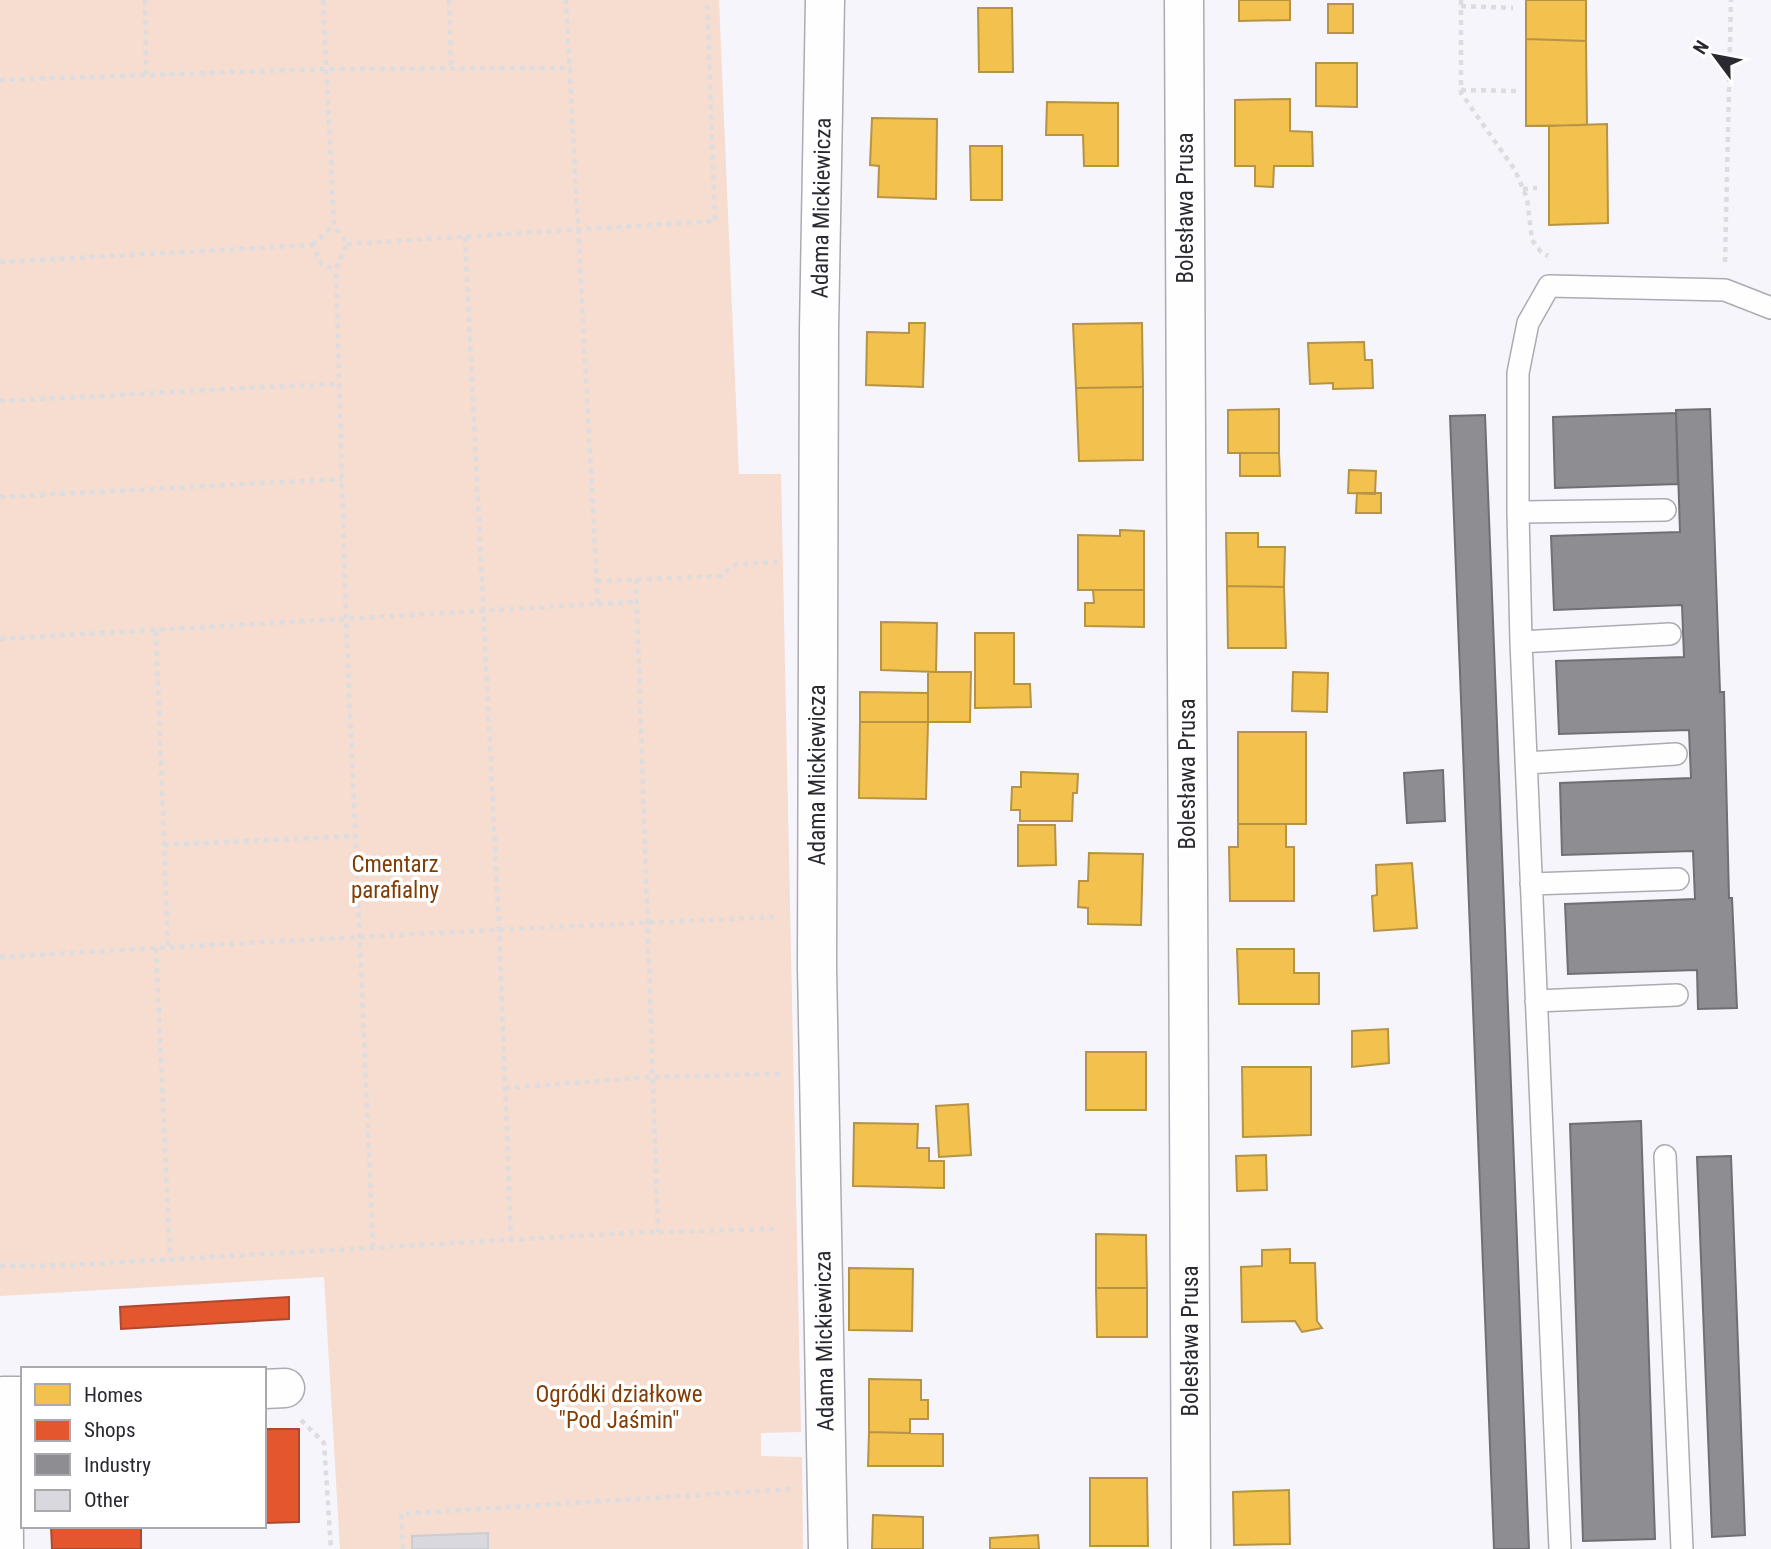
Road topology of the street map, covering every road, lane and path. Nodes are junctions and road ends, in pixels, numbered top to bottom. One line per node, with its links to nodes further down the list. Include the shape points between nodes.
1 (145, 0): 14 (path)
2 (323, 0): 13 (path)
3 (449, 0): 11 (path)
4 (566, 0): 12 (path)
5 (707, 0): 21 (path, via 715,221)
6 (825, 0): 78 (street, Adama Mickiewicza, via 817,967)
7 (1184, 0): 79 (street, Bolesława Prusa)
8 (1731, 0): 28 (path)
9 (1461, 3): 10 (path); 16 (path)
10 (1513, 8)
11 (451, 68): 12 (path); 13 (path)
12 (571, 68): 21 (path)
13 (326, 69): 14 (path); 20 (path)
14 (146, 75): 15 (path)
15 (0, 80)
16 (1461, 90): 17 (path); 19 (path)
17 (1517, 91)
18 (1537, 188): 19 (path)
19 (1523, 189): 25 (path, via 1532,240)
20 (334, 225): 23 (path); 24 (path)
21 (579, 230): 22 (path); 38 (path)
22 (465, 237): 23 (path); 41 (path)
23 (347, 244): 27 (path)
24 (312, 245): 26 (path); 27 (path, via 322,265)
25 (1557, 261)
26 (0, 262)
27 (336, 269): 30 (path)
28 (1724, 290): 29 (lane); 35 (lane, via 1549,286 1528,323 1518,373)
29 (1771, 308)
30 (339, 384): 31 (path); 32 (path)
31 (0, 401)
32 (342, 479): 33 (path); 42 (path)
33 (0, 497)
34 (1665, 510): 35 (lane)
35 (1518, 512): 46 (lane)
36 (786, 562): 37 (path, via 737,565 720,576)
37 (636, 579): 38 (path); 39 (path)
38 (597, 581): 40 (path)
39 (637, 602): 40 (path); 54 (path)
40 (598, 604): 41 (path)
41 (482, 611): 42 (path); 55 (path)
42 (346, 619): 43 (path); 49 (path)
43 (156, 631): 45 (path); 50 (path)
44 (1670, 634): 46 (lane)
45 (0, 639)
46 (1521, 642): 48 (lane)
47 (1676, 754): 48 (lane)
48 (1526, 763): 52 (lane)
49 (355, 836): 50 (path); 56 (path)
50 (164, 845): 58 (path)
51 (1678, 879): 52 (lane)
52 (1531, 884): 61 (lane)
53 (775, 917): 54 (path)
54 (647, 922): 55 (path); 63 (path)
55 (499, 928): 56 (path); 64 (path)
56 (360, 938): 58 (path); 69 (path)
57 (156, 948): 58 (path); 59 (path); 70 (path)
58 (168, 948)
59 (0, 957)
60 (1677, 995): 61 (lane)
61 (1536, 1001): 80 (lane)
62 (787, 1073): 63 (path)
63 (653, 1077): 64 (path); 67 (path)
64 (505, 1088): 68 (path)
65 (1665, 1156): 81 (lane)
66 (778, 1229): 67 (path)
67 (657, 1233): 68 (path)
68 (511, 1240): 69 (path)
69 (373, 1247): 70 (path)
70 (170, 1258): 71 (path)
71 (0, 1266)
72 (21, 1396): 75 (street, via 3,1396)
73 (282, 1398): 76 (path, via 324,1443)
74 (802, 1488): 77 (path, via 401,1514)
75 (4, 1549)
76 (331, 1549)
77 (403, 1549)
78 (828, 1549)
79 (1191, 1549)
80 (1560, 1549)
81 (1682, 1549)

